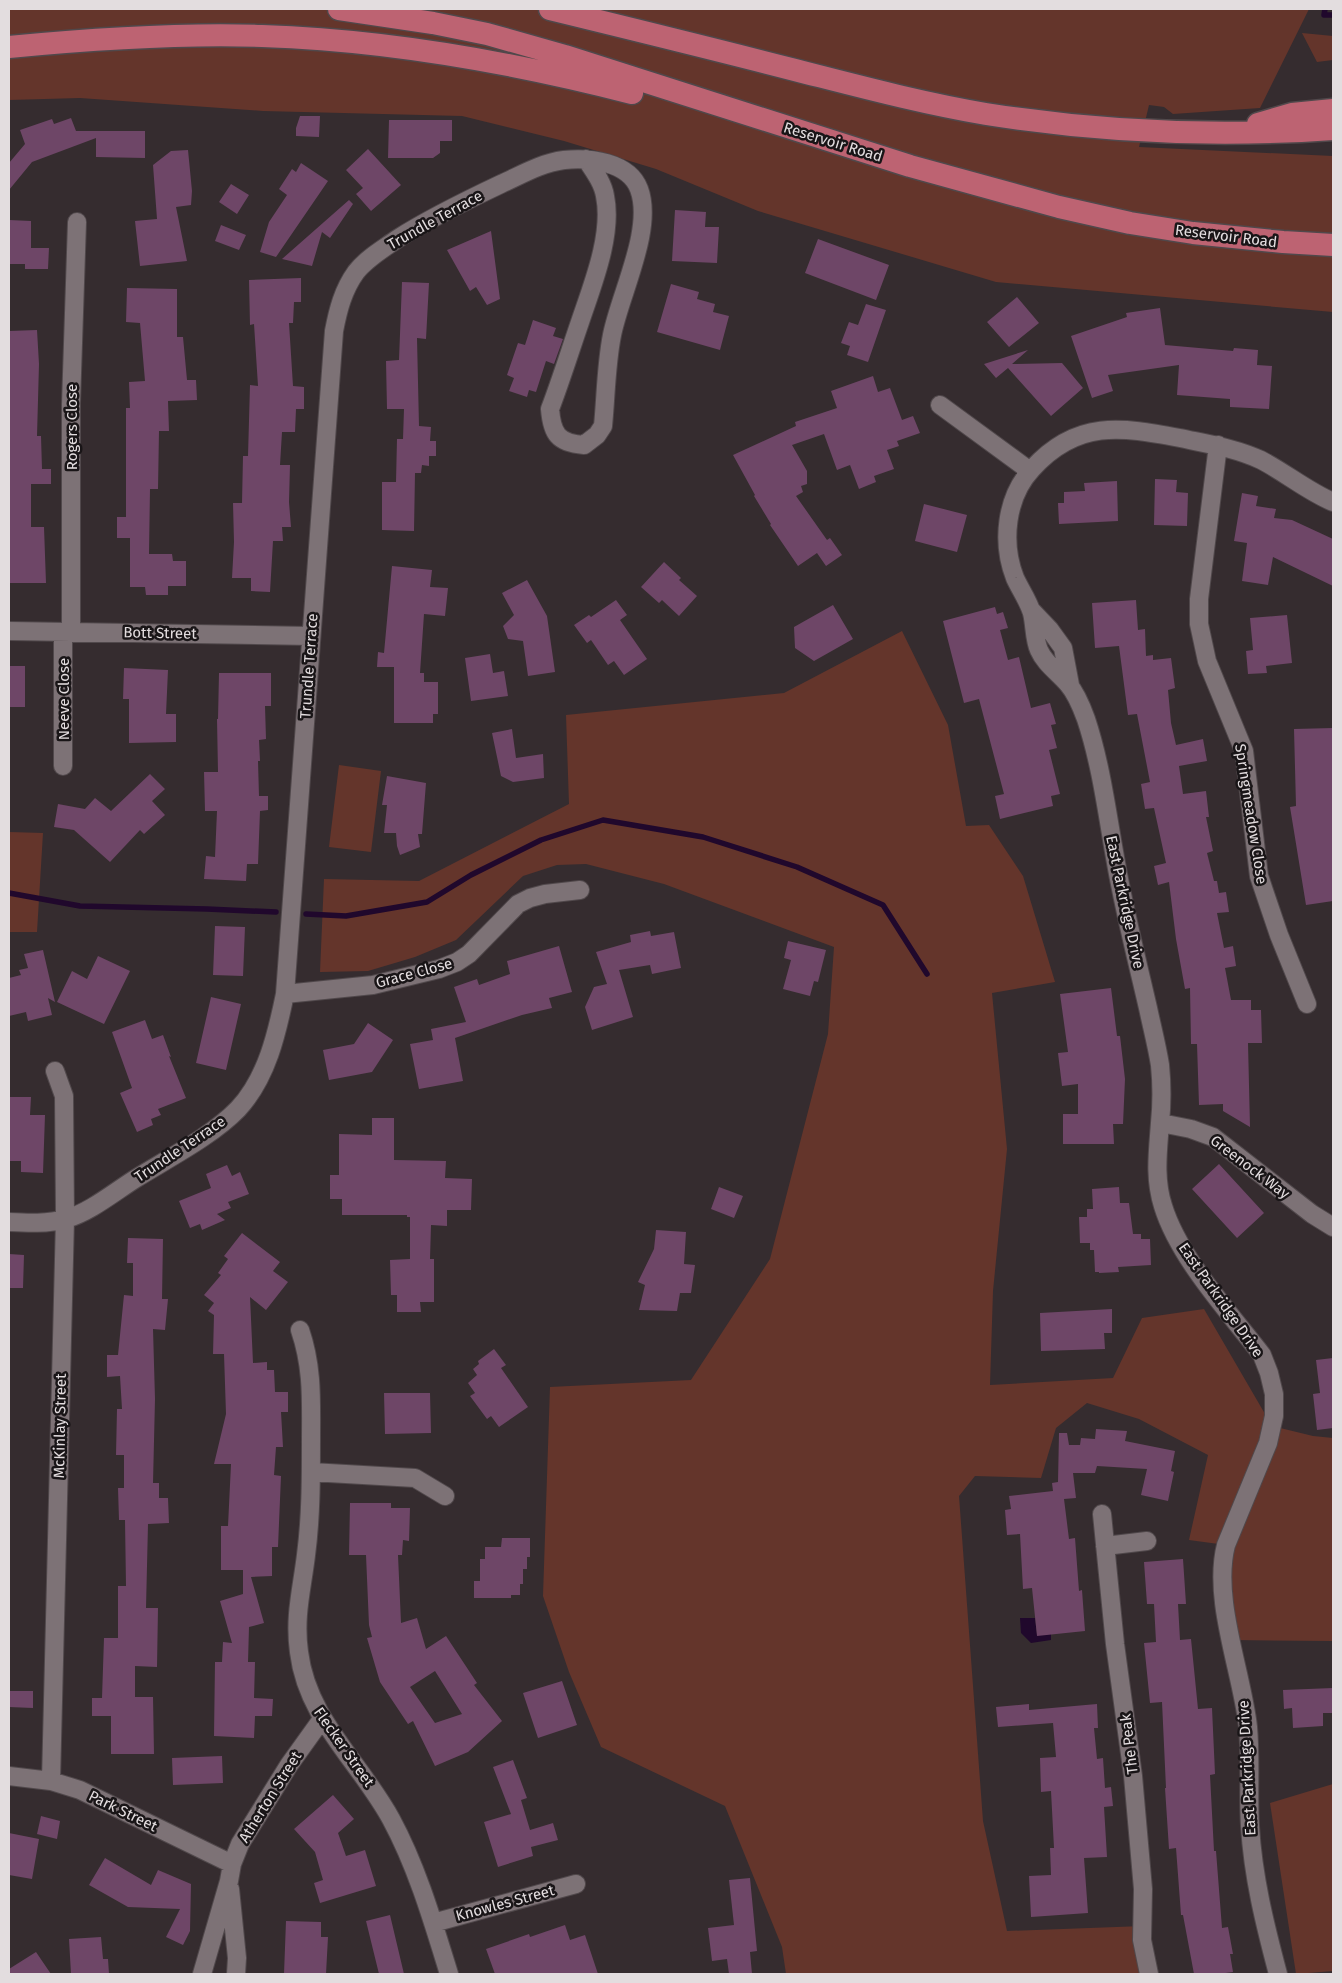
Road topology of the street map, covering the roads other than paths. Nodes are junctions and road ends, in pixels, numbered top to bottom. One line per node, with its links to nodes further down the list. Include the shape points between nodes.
1 (339, 9): 5 (main road, Reservoir Road, via 487,34)
2 (550, 9): 7 (main road, via 888,94 977,112 1103,127)
3 (9, 47): 5 (main road, via 147,36 322,39 460,56)
4 (1333, 110): 7 (main road, via 1292,114)
5 (738, 113): 10 (main road, Reservoir Road, via 910,166 1059,207 1130,222 1238,238)
6 (1333, 129): 7 (main road)
7 (1231, 132)
8 (586, 159): 8 (street, Trundle Terrace, via 611,164 629,173 639,187 644,220 611,337 604,426 584,445 570,444 557,436 551,423 550,409 605,237 605,196); 17 (street, Trundle Terrace, via 542,165 422,224 374,254 344,292 334,331)
9 (77, 222): 16 (street, Rogers Close)
10 (1333, 245)
11 (940, 405): 13 (street)
12 (1218, 445): 13 (street, East Parkridge Drive, via 1111,429 1071,438 1057,446); 14 (street, East Parkridge Drive, via 1262,461); 21 (street, Springmeadow Close, via 1199,599 1200,633 1207,661 1244,751 1258,876)
13 (1030, 471): 23 (street, East Parkridge Drive, via 1013,500 1009,519 1011,566 1031,610 1063,648 1070,685 1085,715 1099,766 1121,891 1159,1060 1162,1091)
14 (1333, 502)
15 (9, 631): 16 (street, Bott Street)
16 (67, 632): 17 (street, Bott Street); 18 (street, Neeve Close)
17 (311, 636): 20 (street, Trundle Terrace)
18 (63, 766)
19 (580, 890): 20 (street, Grace Close, via 545,894 518,904 469,954 440,969 359,987)
20 (284, 994): 24 (street, Trundle Terrace, via 269,1055 239,1108 210,1132 90,1207)
21 (1307, 1004)
22 (55, 1071): 24 (street, McKinlay Street, via 64,1096)
23 (1160, 1123): 26 (street, Greenock Way, via 1213,1137); 43 (street, East Parkridge Drive, via 1158,1182 1170,1223 1190,1260 1262,1355 1274,1394 1274,1416 1268,1443 1222,1560 1222,1590 1248,1729 1250,1826 1255,1872 1260,1906)
24 (64, 1219): 25 (street, Trundle Terrace); 35 (street, McKinlay Street)
25 (9, 1222)
26 (1333, 1227)
27 (300, 1330): 28 (street, Flecker Street, via 311,1374)
28 (311, 1472): 29 (street, via 416,1478); 33 (street, Flecker Street, via 306,1556 298,1598 298,1652 306,1685)
29 (445, 1496)
30 (1102, 1514): 32 (street, The Peak)
31 (1147, 1541): 32 (street)
32 (1105, 1546): 42 (street, The Peak, via 1133,1776 1143,1889 1142,1940)
33 (322, 1719): 36 (street, Atherton Street, via 252,1823 240,1844); 38 (street, Flecker Street, via 376,1792 391,1819 406,1849)
34 (9, 1776): 35 (street, Park Street)
35 (51, 1782): 36 (street, Park Street, via 80,1790)
36 (230, 1873): 39 (street, Atherton Street); 40 (street, Atherton Street)
37 (576, 1884): 38 (street, Knowles Street)
38 (433, 1923): 41 (street, Flecker Street)
39 (202, 1974)
40 (236, 1974)
41 (449, 1974)
42 (1149, 1974)
43 (1278, 1974)

